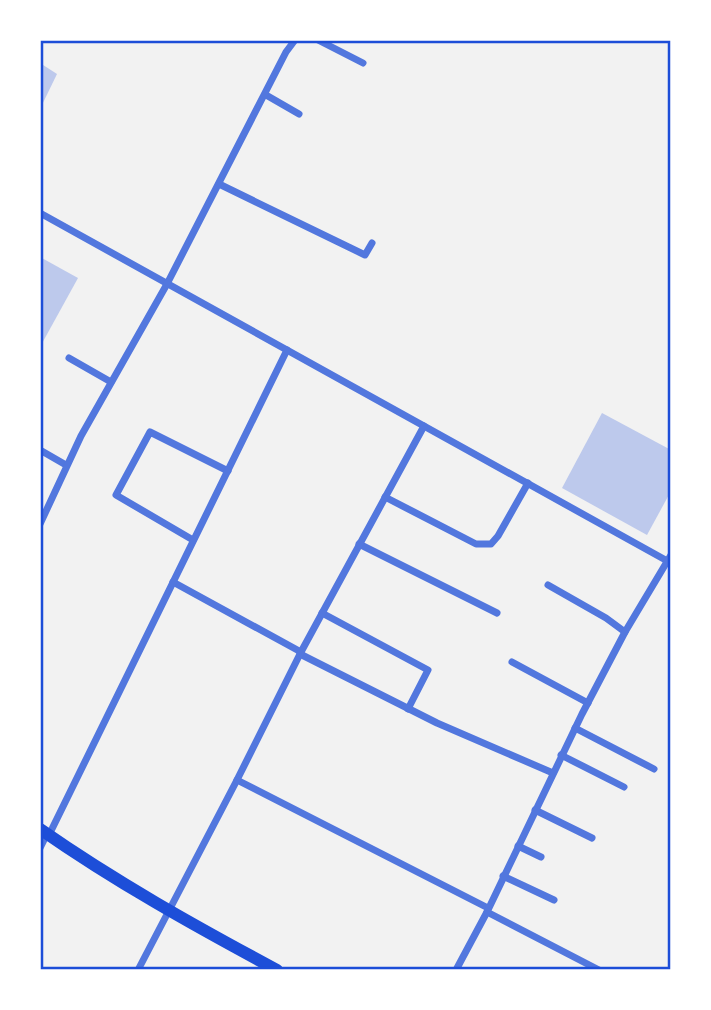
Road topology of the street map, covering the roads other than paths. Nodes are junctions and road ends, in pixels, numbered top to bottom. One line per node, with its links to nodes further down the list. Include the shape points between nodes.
1 (295, 40): 4 (street)
2 (318, 40): 3 (street)
3 (363, 63)
4 (265, 95): 5 (street); 6 (street)
5 (299, 114)
6 (219, 184): 8 (street, via 365,255); 9 (street)
7 (40, 213): 9 (street)
8 (372, 243)
9 (167, 284): 10 (street); 12 (street)
10 (287, 350): 13 (street); 16 (street)
11 (69, 358): 12 (street)
12 (111, 382): 15 (street)
13 (424, 426): 17 (street); 18 (street)
14 (40, 450): 15 (street)
15 (66, 465): 19 (street)
16 (228, 471): 20 (street); 20 (street, via 150,432 116,495)
17 (528, 483): 18 (street, via 491,544 476,544); 22 (street)
18 (385, 497): 21 (street)
19 (40, 524)
20 (193, 540): 23 (street)
21 (359, 544): 25 (street); 26 (street)
22 (670, 560): 27 (street)
23 (173, 582): 28 (street); 39 (street)
24 (548, 585): 27 (street)
25 (322, 613): 28 (street); 31 (street, via 428,670)
26 (497, 613)
27 (625, 632): 30 (street)
28 (300, 653): 31 (street); 36 (street)
29 (512, 662): 30 (street)
30 (588, 703): 32 (street)
31 (408, 709): 35 (street)
32 (575, 728): 33 (street); 34 (street)
33 (561, 755): 35 (street); 37 (street)
34 (654, 769)
35 (553, 773): 38 (street)
36 (237, 780): 46 (street); 47 (street)
37 (624, 787)
38 (534, 810): 40 (street); 41 (street)
39 (45, 833): 42 (street); 47 (main road)
40 (592, 838)
41 (518, 846): 43 (street); 44 (street)
42 (40, 848)
43 (541, 857)
44 (503, 876): 45 (street); 46 (street)
45 (554, 900)
46 (487, 910): 50 (street); 51 (street)
47 (169, 911): 48 (street); 49 (main road)
48 (138, 970)
49 (276, 970)
50 (456, 970)
51 (599, 970)

